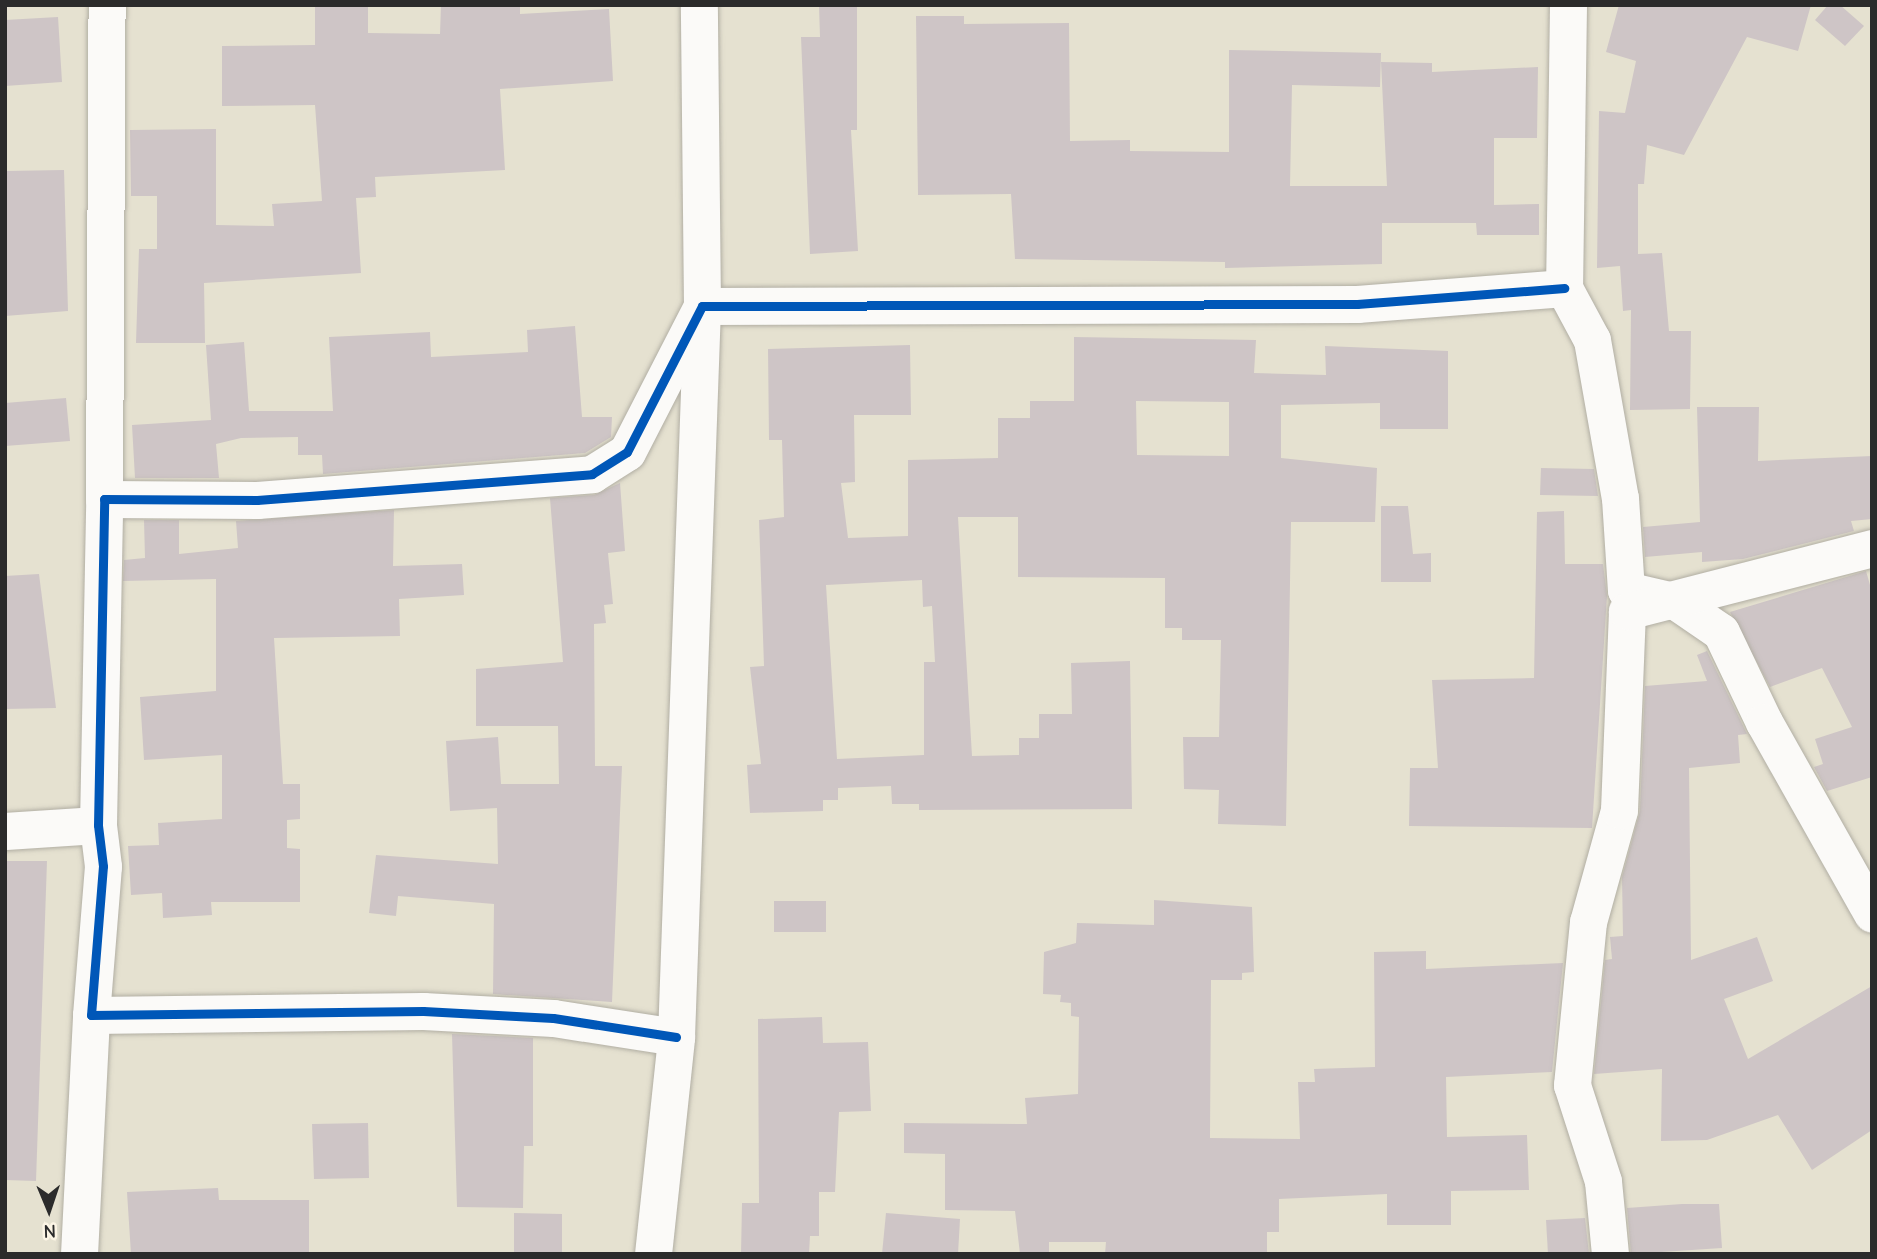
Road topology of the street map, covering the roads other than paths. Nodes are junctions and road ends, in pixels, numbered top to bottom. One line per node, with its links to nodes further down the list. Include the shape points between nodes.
1 (107, 5): 6 (street)
2 (699, 5): 5 (street)
3 (1568, 5): 4 (street)
4 (1564, 288): 5 (street, via 1357,304); 8 (street, via 1592,340 1620,498 1626,590)
5 (702, 306): 6 (street, via 627,452 592,474 257,500 141,504); 13 (street)
6 (104, 499): 9 (street)
7 (1872, 548): 8 (street)
8 (1677, 602): 11 (street, via 1721,632); 16 (street, via 1627,611 1619,810 1588,922 1572,1085 1603,1181)
9 (99, 825): 10 (street); 12 (street, via 103,866)
10 (5, 831)
11 (1872, 915)
12 (91, 1015): 13 (street, via 423,1011 554,1018); 14 (street)
13 (676, 1037): 15 (street)
14 (79, 1254)
15 (653, 1254)
16 (1610, 1254)

